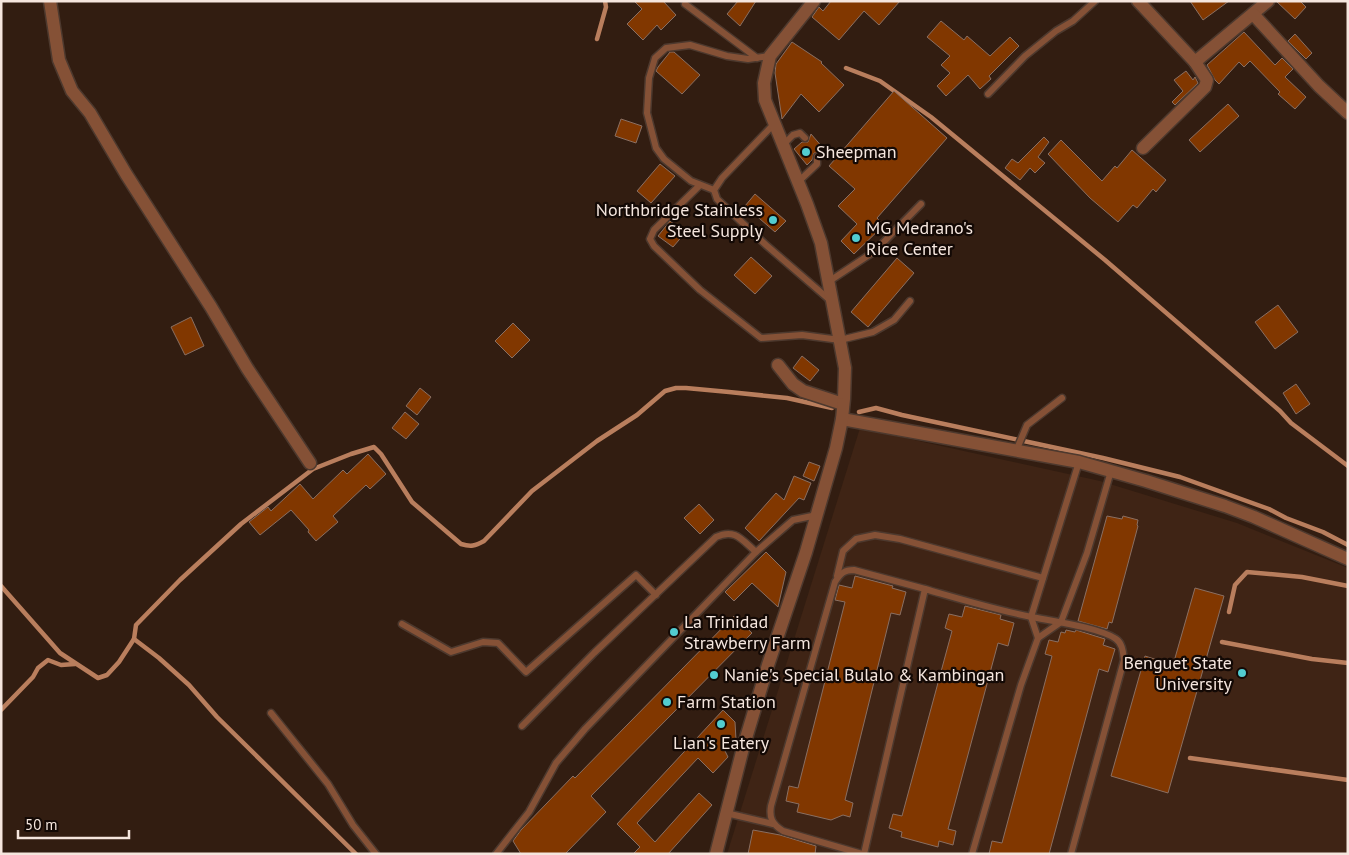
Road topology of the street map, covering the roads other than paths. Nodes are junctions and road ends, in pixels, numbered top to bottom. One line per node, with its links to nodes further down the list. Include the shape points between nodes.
1 (50, 1): 32 (street, via 59,60 72,91 90,113 252,376)
2 (814, 1): 8 (street)
3 (1095, 1): 11 (lane, via 1025,56)
4 (1138, 1): 10 (street)
5 (1268, 1): 7 (street)
6 (685, 4): 9 (lane)
7 (1253, 14): 10 (street); 12 (street)
8 (770, 56): 9 (lane); 13 (street, via 764,83 765,100)
9 (758, 58): 19 (lane, via 748,60 727,56 690,45 666,48 655,58 649,78 648,113 656,148)
10 (1194, 62): 16 (street, via 1206,80 1205,87)
11 (988, 94)
12 (1348, 113)
13 (774, 124): 15 (street); 20 (lane)
14 (805, 138): 15 (lane, via 800,133 793,135)
15 (783, 145): 18 (street)
16 (1143, 148)
17 (817, 157): 18 (lane, via 817,164)
18 (798, 182): 22 (street, via 821,243)
19 (700, 186): 20 (lane); 25 (lane, via 654,230 650,239 654,246 700,290 761,338 802,335)
20 (714, 190): 24 (lane, via 717,199)
21 (921, 204): 22 (lane, via 875,250)
22 (828, 282): 24 (street)
23 (910, 301): 25 (lane, via 894,320 873,332)
24 (832, 302): 25 (street)
25 (840, 340): 28 (street, via 845,368)
26 (778, 365): 28 (street, via 803,391)
27 (1062, 398): 30 (lane, via 1027,425)
28 (843, 404): 29 (street)
29 (842, 419): 30 (street); 34 (street)
30 (1018, 448): 31 (street)
31 (1079, 462): 33 (street); 37 (lane)
32 (310, 463)
33 (1111, 471): 36 (street, via 1254,517); 42 (lane)
34 (817, 515): 35 (lane, via 793,520); 47 (street, via 768,665)
35 (756, 552): 40 (lane, via 735,535 725,533 716,537); 50 (lane, via 573,742 556,763 529,812)
36 (1348, 558)
37 (1043, 578): 38 (lane, via 875,535 856,539 843,551); 41 (lane)
38 (835, 582): 39 (lane, via 845,570 854,570); 48 (lane, via 771,806)
39 (924, 589): 41 (lane); 52 (lane)
40 (656, 596): 43 (lane, via 636,574 526,672 498,644 483,642 452,652); 46 (lane)
41 (1031, 617): 42 (lane); 44 (lane)
42 (1062, 622): 44 (lane); 54 (lane, via 1118,640 1124,660)
43 (402, 624)
44 (1038, 638): 53 (lane)
45 (271, 713): 49 (lane, via 328,784 353,825)
46 (522, 726)
47 (726, 814): 48 (lane); 51 (street)
48 (773, 824): 52 (lane, via 783,831)
49 (376, 854)
50 (496, 854)
51 (716, 854)
52 (863, 854)
53 (972, 854)
54 (1071, 854)

